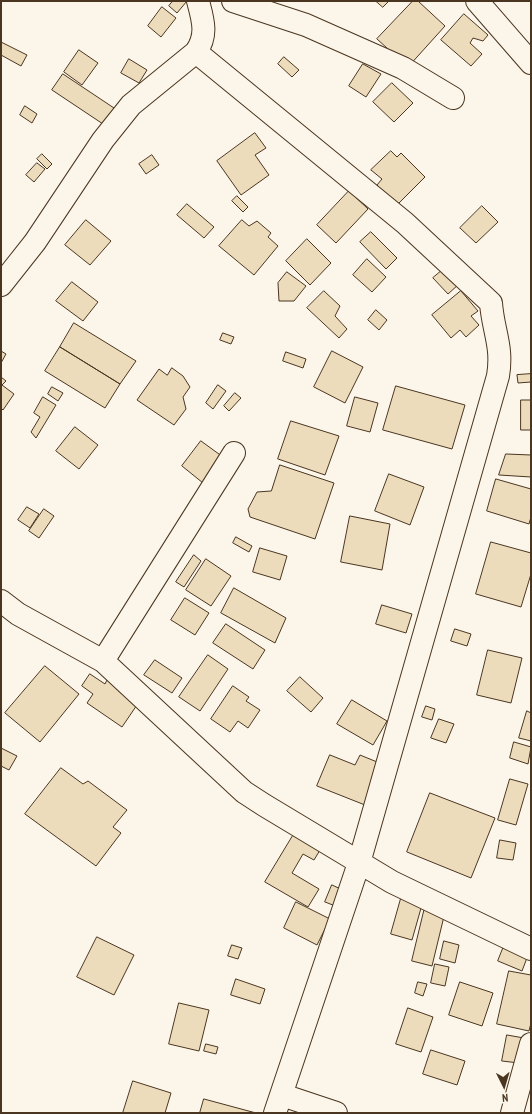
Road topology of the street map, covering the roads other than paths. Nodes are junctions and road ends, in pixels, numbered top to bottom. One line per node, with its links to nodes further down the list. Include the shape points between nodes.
1 (198, 1): 4 (street, via 205,28 202,44)
2 (233, 1): 6 (street, via 306,25 403,68)
3 (477, 1): 5 (street)
4 (196, 52): 7 (street, via 131,105 103,140 35,242); 11 (street, via 405,223 490,303 498,339 501,358 498,376)
5 (531, 63)
6 (453, 98)
7 (1, 285)
8 (234, 453): 10 (street)
9 (1, 601): 10 (street, via 18,614)
10 (103, 661): 11 (street, via 244,792)
11 (359, 863): 12 (street, via 392,882); 14 (street)
12 (531, 949)
13 (531, 1044): 16 (street)
14 (279, 1104): 15 (street)
15 (336, 1113)
16 (512, 1113)

